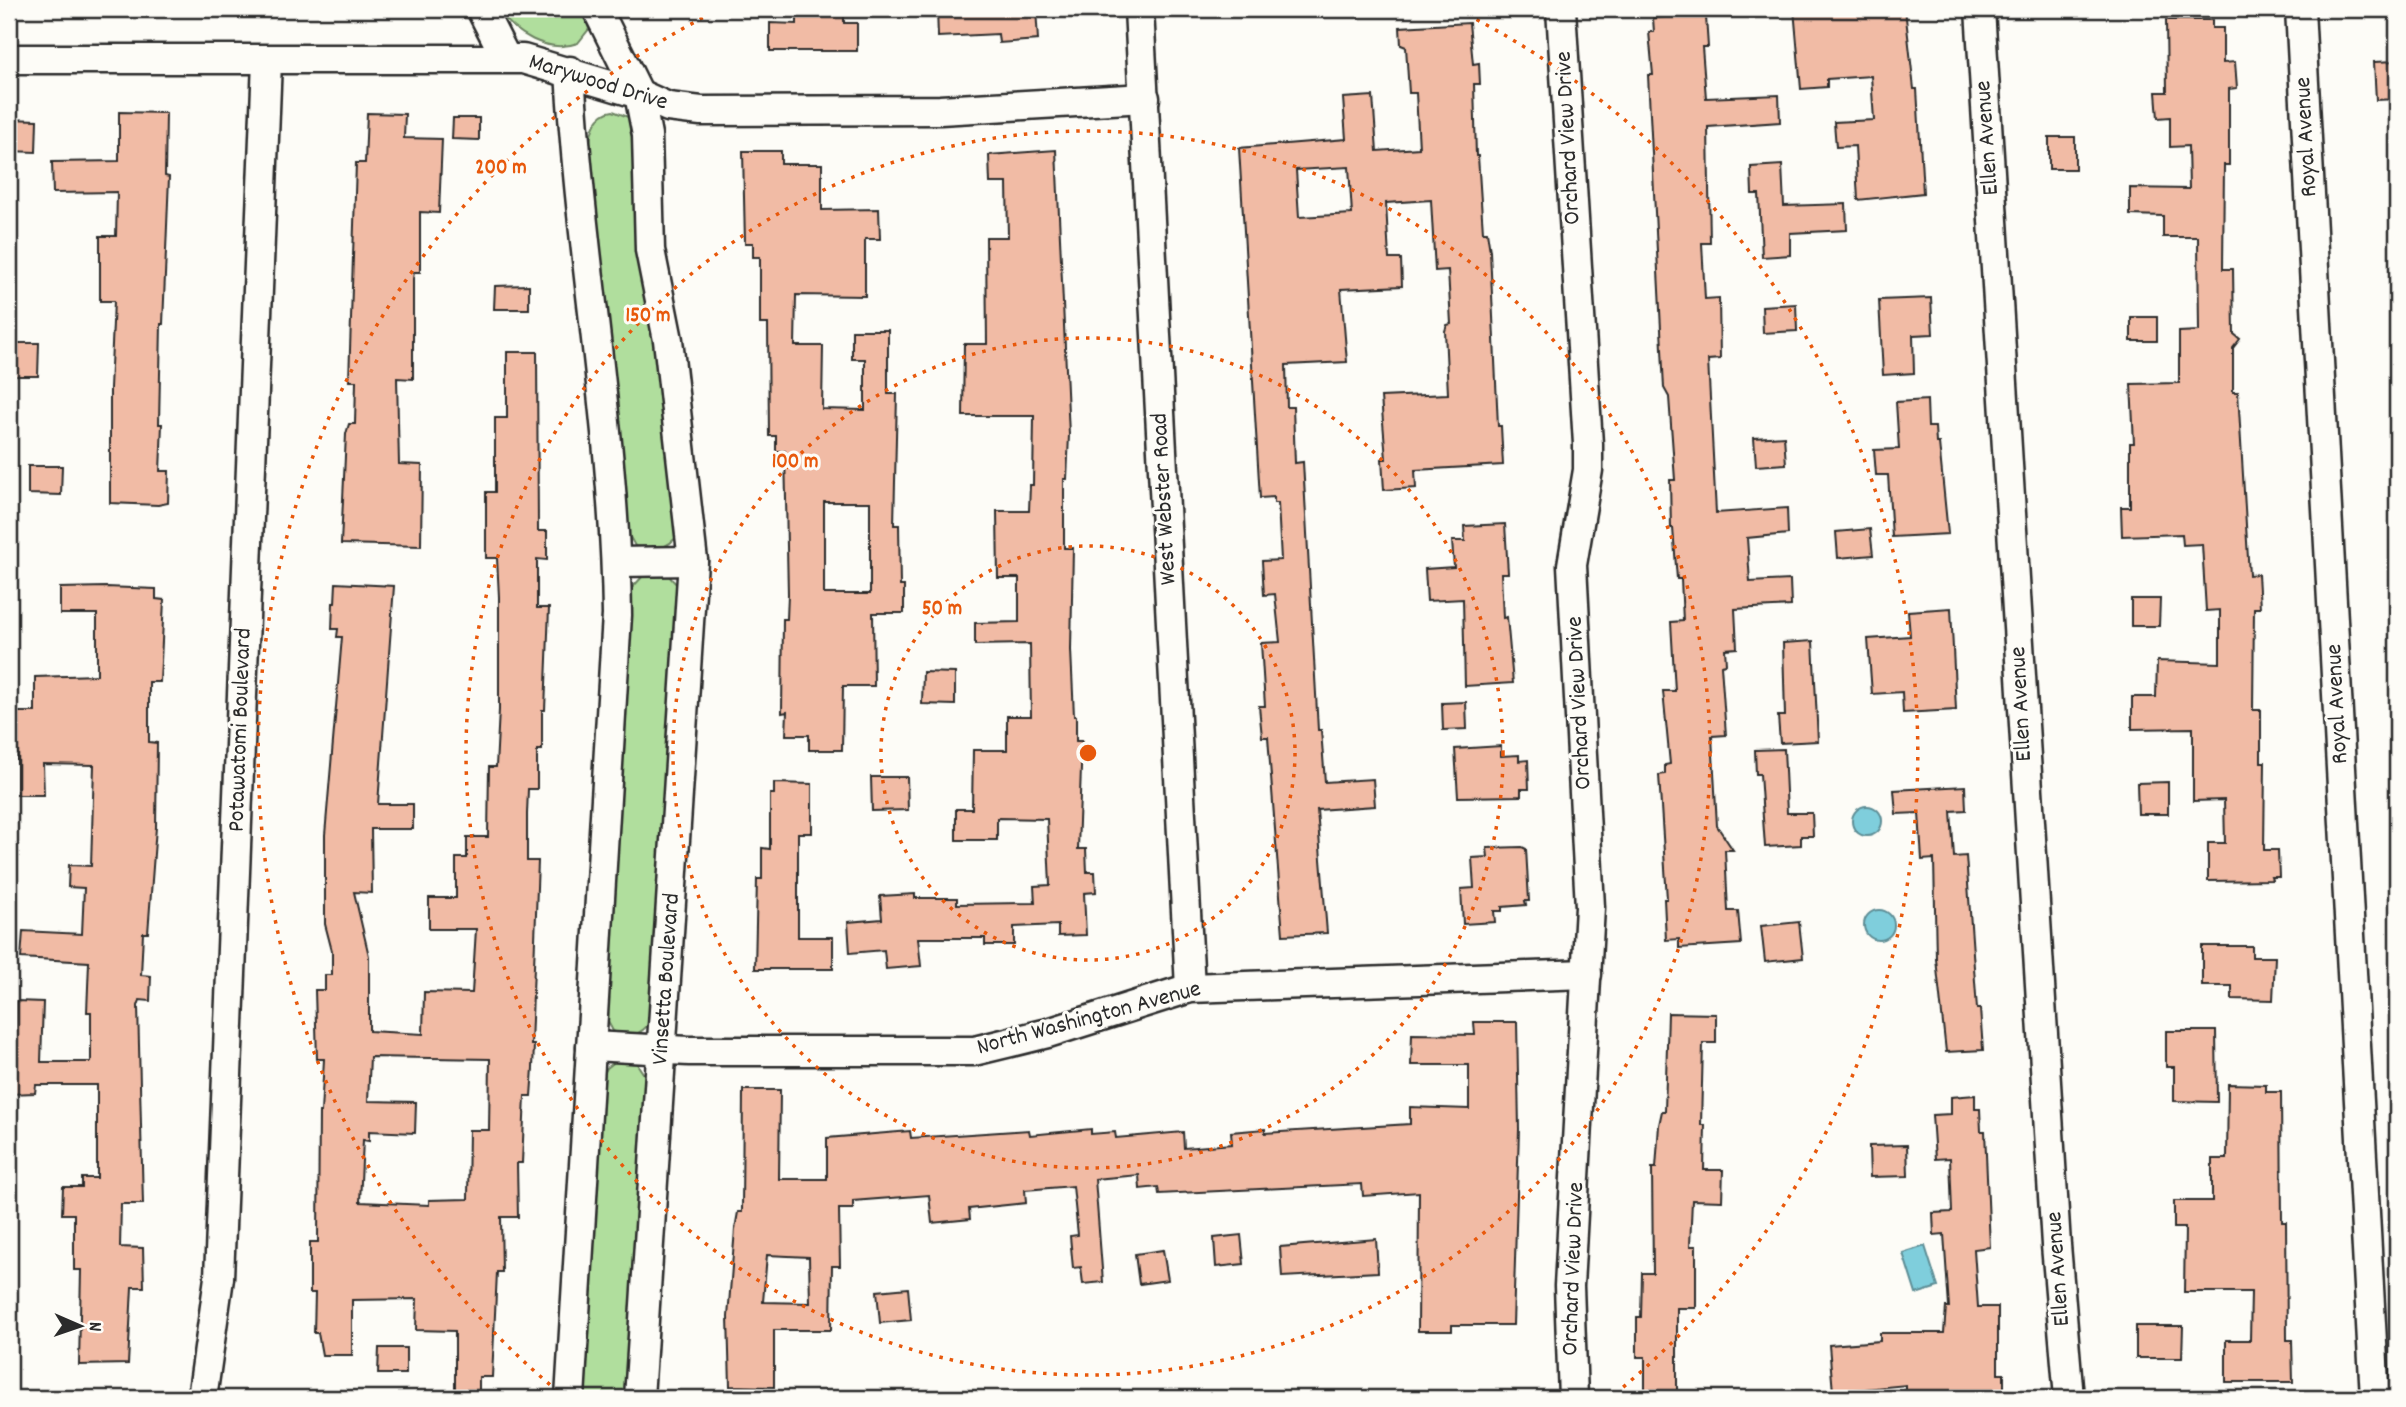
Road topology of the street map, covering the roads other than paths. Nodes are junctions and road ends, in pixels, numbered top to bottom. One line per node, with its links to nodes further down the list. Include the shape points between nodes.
1 (481, 9): 7 (street)
2 (597, 9): 11 (street, Vinsetta Boulevard)
3 (1139, 9): 12 (street, West Webster Road)
4 (1561, 9): 15 (street, Orchard View Drive, via 1588,443 1588,470 1572,565 1589,869)
5 (1979, 9): 23 (street, Ellen Avenue)
6 (2300, 9): 24 (street, Royal Avenue)
7 (506, 58): 9 (street, Marywood Drive); 10 (street, Marywood Drive)
8 (9, 59): 9 (street, Marywood Drive)
9 (267, 61): 19 (street, Potawatomi Boulevard, via 219,1278)
10 (570, 71): 11 (street, Marywood Drive); 14 (street)
11 (639, 94): 12 (street, Marywood Drive, via 668,107 729,111 940,110); 13 (street, Vinsetta Boulevard, via 647,135 650,250 668,340)
12 (1145, 99): 16 (street, West Webster Road)
13 (693, 561): 14 (street); 18 (street, Vinsetta Boulevard)
14 (616, 562): 17 (street, via 614,680)
15 (1587, 974): 16 (street, North Washington Avenue); 22 (street, Orchard View Drive, via 1569,1273)
16 (1190, 988): 18 (street, North Washington Avenue, via 974,1051)
17 (591, 1046): 18 (street, North Washington Avenue); 20 (street)
18 (662, 1051): 21 (street, Vinsetta Boulevard)
19 (202, 1398)
20 (570, 1398)
21 (639, 1398)
22 (1573, 1398)
23 (2069, 1398)
24 (2375, 1398)

